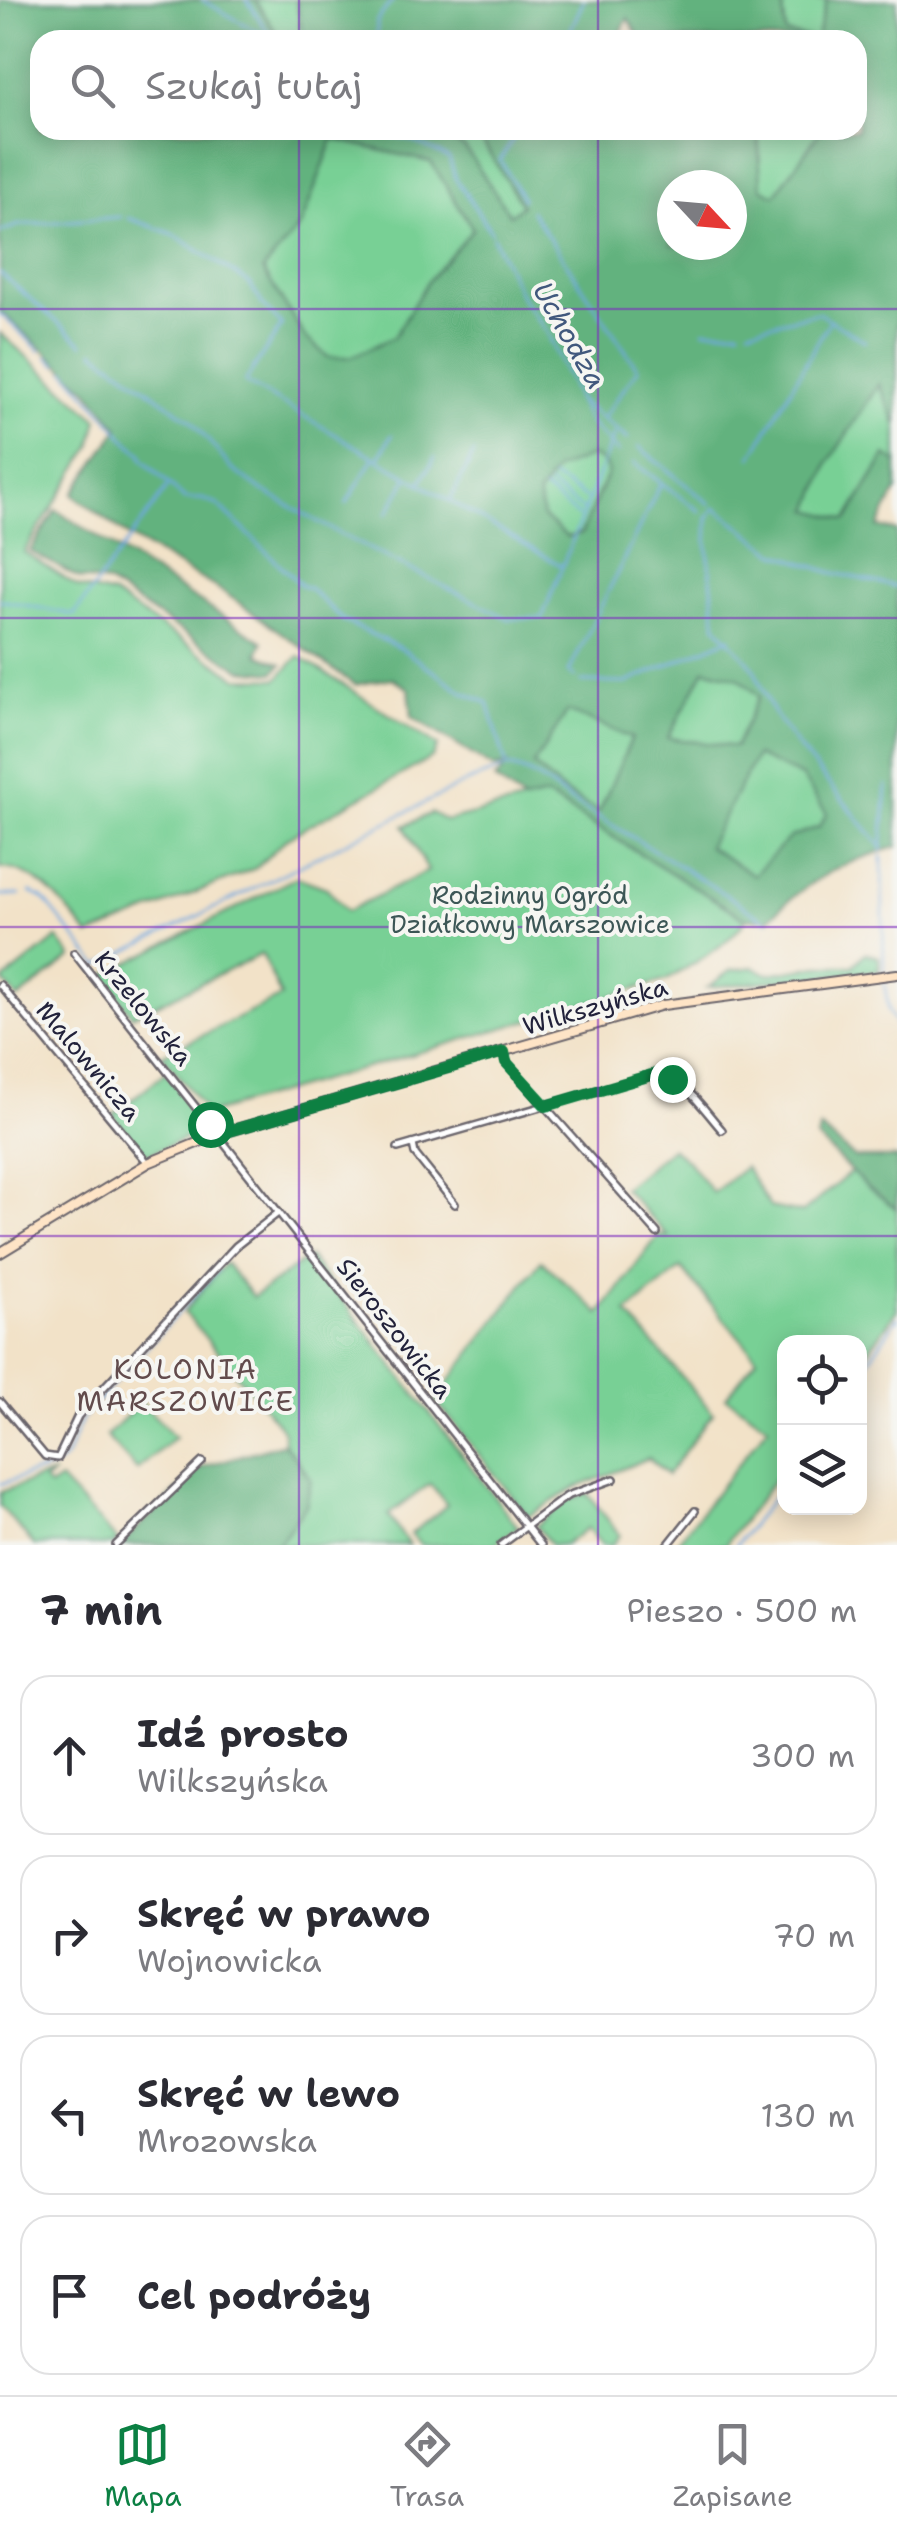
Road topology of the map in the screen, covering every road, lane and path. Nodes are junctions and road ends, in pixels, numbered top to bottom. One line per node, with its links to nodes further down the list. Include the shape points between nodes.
1 (74, 953): 7 (street, Krzelowska)
2 (896, 977): 4 (street, Wilkszyńska, via 663,1005)
3 (0, 984): 10 (street, Malownicza)
4 (504, 1052): 5 (street); 7 (street, Wilkszyńska)
5 (546, 1106): 6 (street, via 661,1074 682,1085); 8 (street); 13 (street)
6 (722, 1130)
7 (219, 1134): 10 (street, Wilkszyńska); 12 (street, Sieroszowicka)
8 (412, 1144): 9 (street); 11 (street)
9 (398, 1148)
10 (148, 1163): 14 (street, Wilkszyńska)
11 (455, 1204)
12 (278, 1213): 15 (street, via 224,1258 93,1398 58,1458 45,1456); 19 (street, Sieroszowicka)
13 (657, 1233)
14 (0, 1253)
15 (0, 1402)
16 (202, 1462): 20 (street)
17 (614, 1478): 19 (street, via 567,1496)
18 (695, 1511): 23 (street)
19 (526, 1527): 21 (street); 22 (street, Sieroszowicka)
20 (116, 1545)
21 (501, 1545)
22 (541, 1545)
23 (668, 1545)

